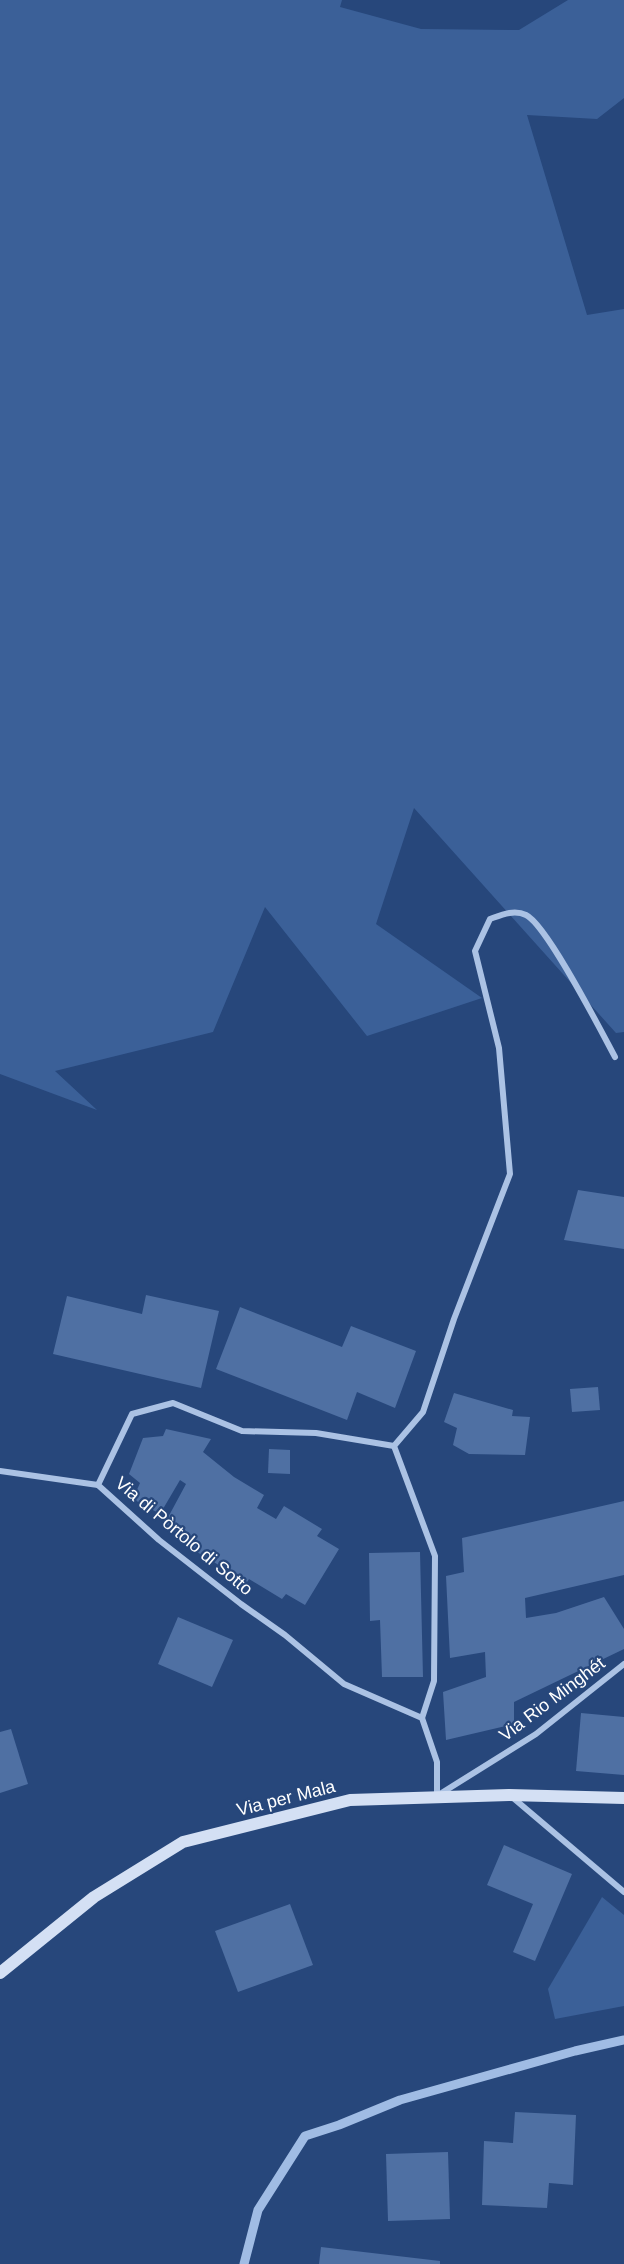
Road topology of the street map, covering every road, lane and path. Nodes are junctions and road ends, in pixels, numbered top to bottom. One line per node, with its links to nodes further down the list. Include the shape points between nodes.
1 (615, 1057): 2 (street, via 545,934 526,915 507,912 490,919 475,951 499,1048 510,1174 423,1412)
2 (394, 1446): 4 (street, Via di Pòrtolo di Sotto, via 316,1432 242,1431 174,1403 132,1414); 6 (street, via 435,1556 434,1681)
3 (0, 1471): 4 (street)
4 (98, 1485): 6 (street, Via di Pòrtolo di Sotto, via 159,1540 344,1684)
5 (624, 1664): 8 (street, Via Rio Minghét, via 536,1734)
6 (422, 1718): 8 (street, via 437,1762)
7 (509, 1795): 8 (main road, Via per Mala); 9 (main road, Via per Mala); 10 (street)
8 (437, 1796): 11 (main road, Via per Mala, via 350,1800 183,1842 94,1897)
9 (624, 1798)
10 (624, 1892)
11 (0, 1973)

